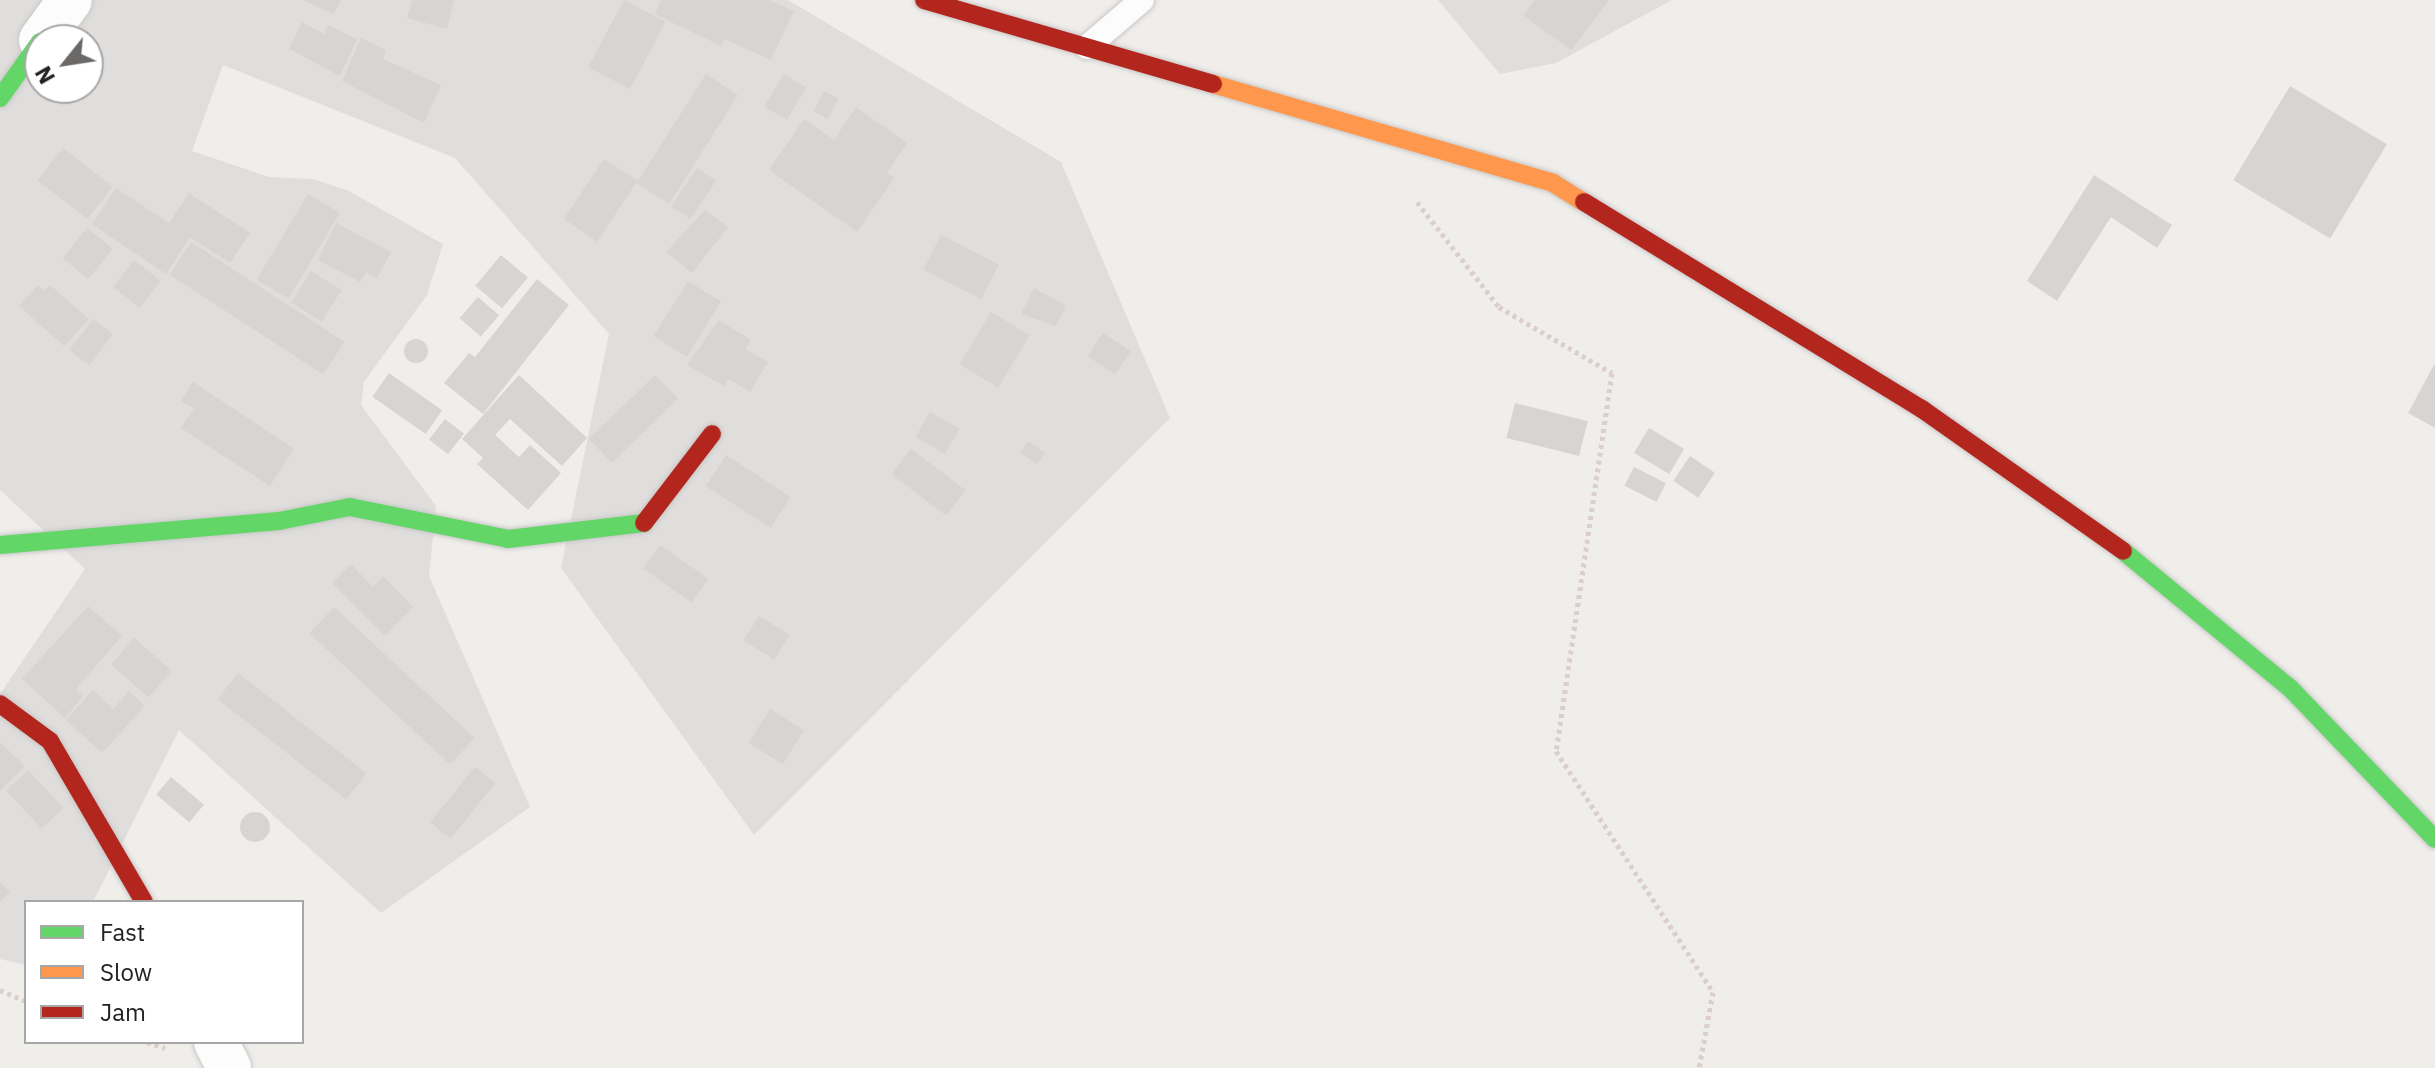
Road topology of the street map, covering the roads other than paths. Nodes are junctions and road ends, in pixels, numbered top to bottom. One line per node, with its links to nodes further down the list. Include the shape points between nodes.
1 (70, 0): 4 (street)
2 (924, 0): 5 (street)
3 (1142, 0): 5 (lane)
4 (53, 24)
5 (1087, 47): 11 (street, via 1553,183 1922,409 2129,555 2290,688)
6 (24, 65): 7 (street)
7 (0, 98)
8 (712, 434): 9 (street, via 641,527 508,539 350,507 279,521)
9 (0, 545)
10 (0, 704): 12 (street, via 50,741)
11 (2435, 839)
12 (143, 900)
13 (217, 1044): 14 (street)
14 (229, 1068)

